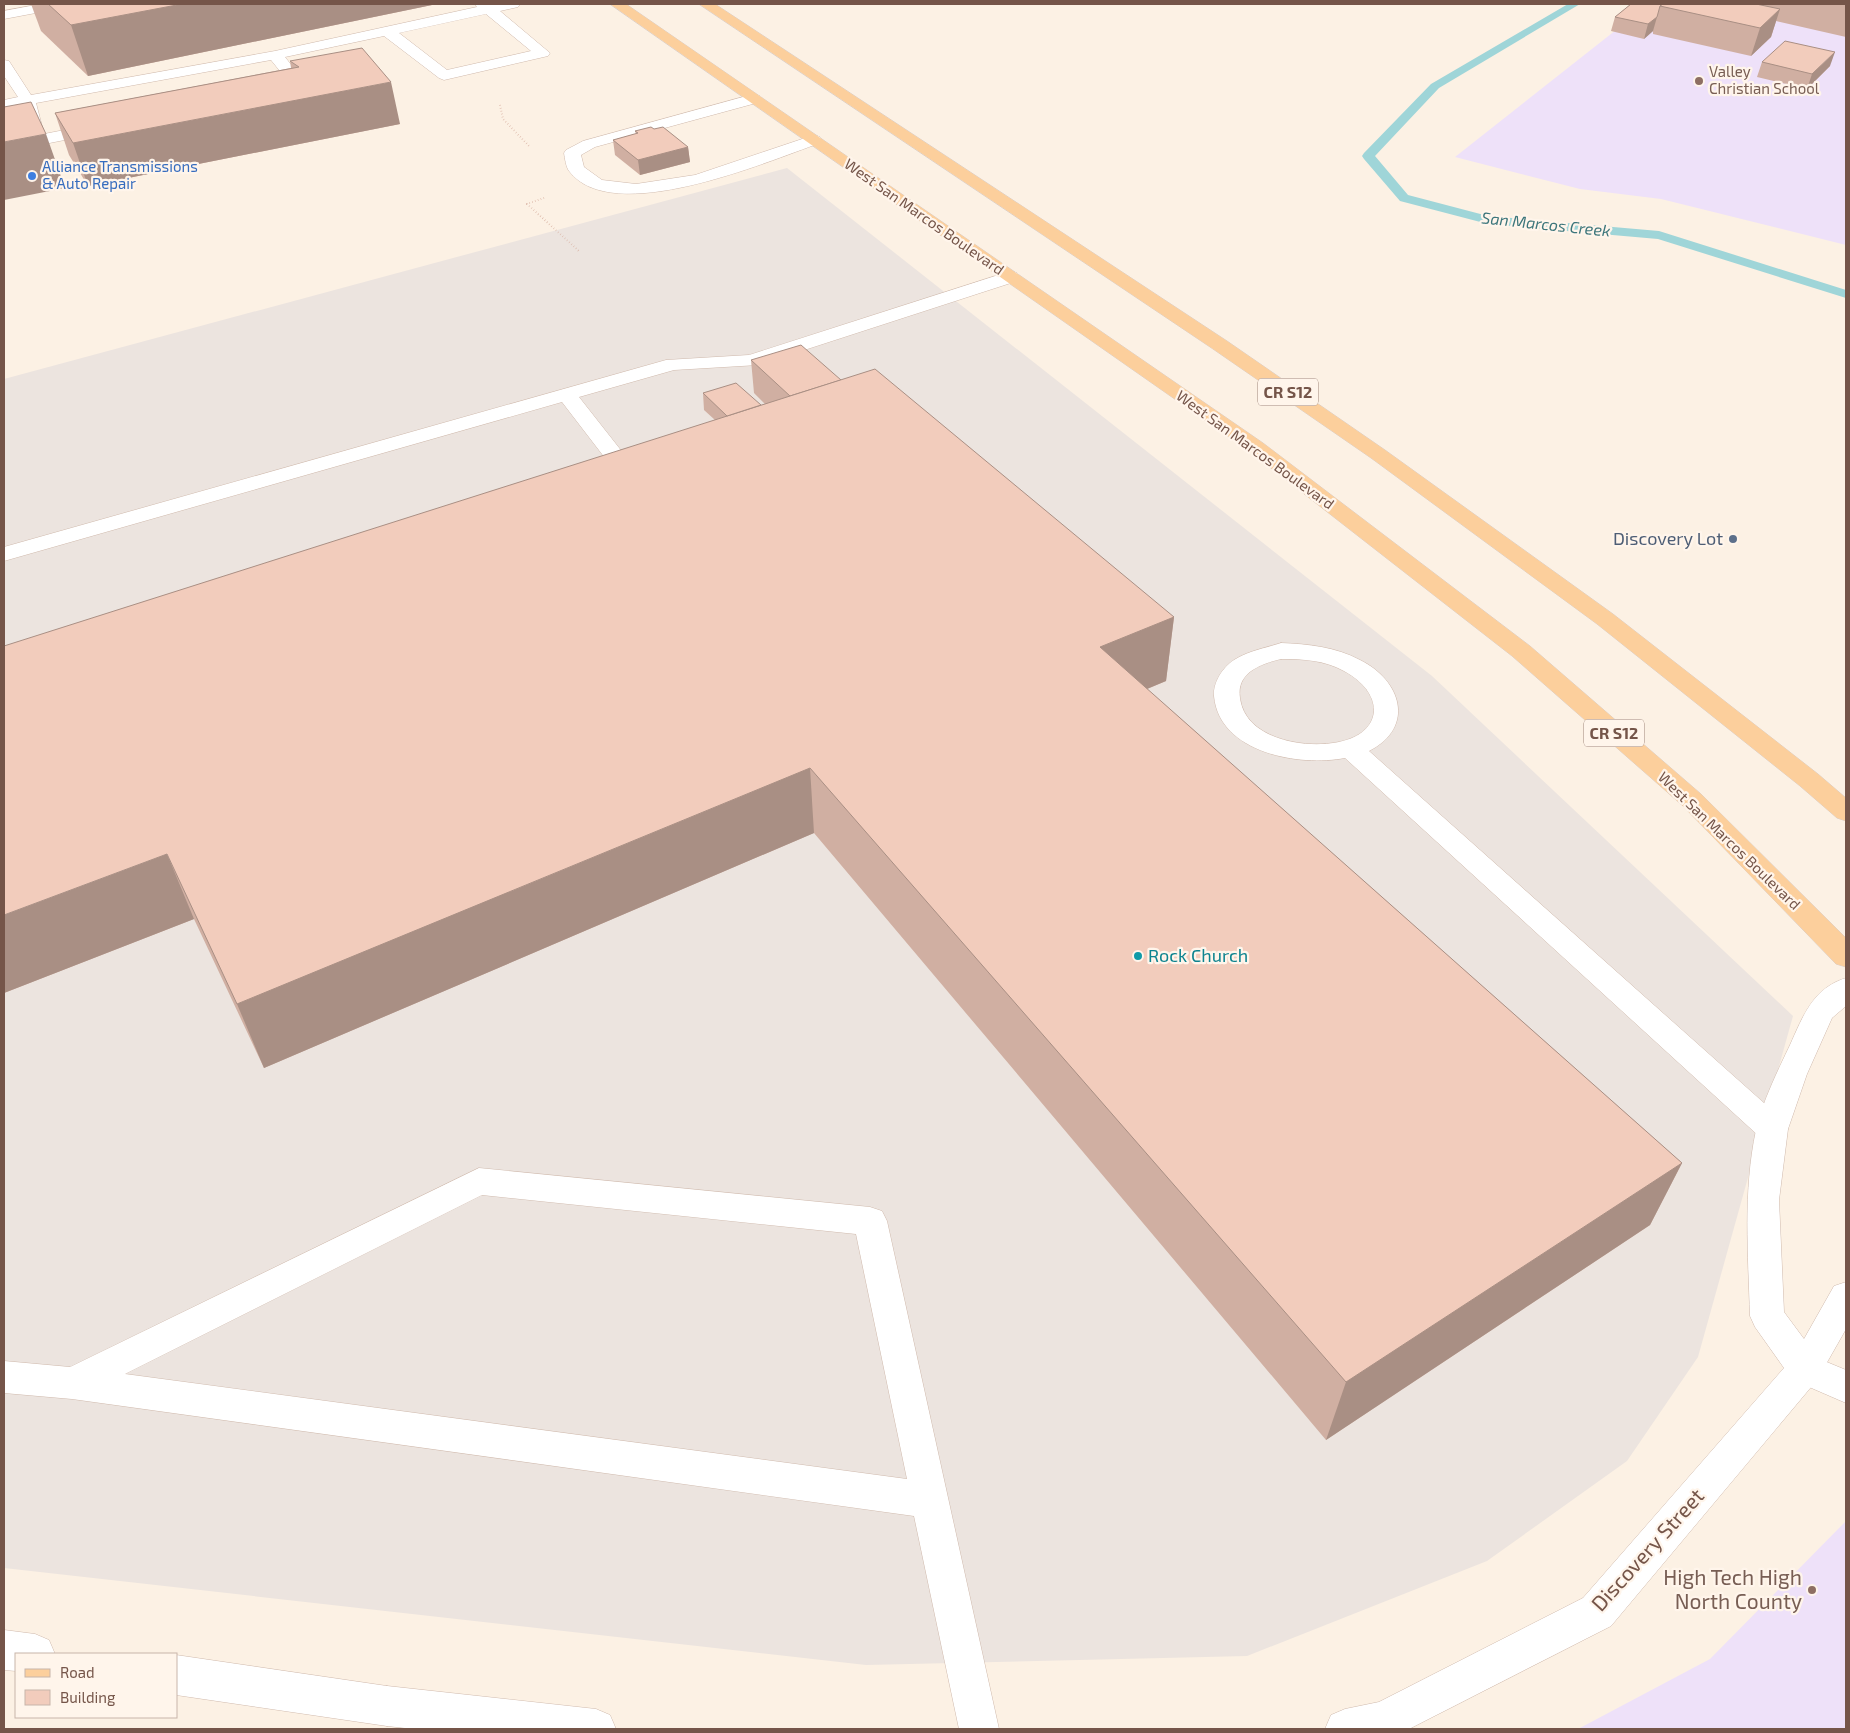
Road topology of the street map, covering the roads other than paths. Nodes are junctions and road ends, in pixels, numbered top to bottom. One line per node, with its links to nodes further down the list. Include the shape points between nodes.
1 (62, 4): 6 (street)
2 (513, 4): 5 (street)
3 (617, 4): 11 (main road, West San Marcos Boulevard / CR S12)
4 (706, 4): 23 (main road, CR S12, via 1220,345 1378,454 1605,619)
5 (486, 6): 7 (street); 7 (street, via 543,54 444,75)
6 (4, 15)
7 (387, 31): 8 (street)
8 (275, 55): 10 (street, via 302,89); 12 (street)
9 (4, 64): 12 (street)
10 (273, 94)
11 (754, 99): 16 (main road, West San Marcos Boulevard / CR S12); 16 (street, via 589,144 572,154 576,169 597,185 636,190 698,180)
12 (27, 100): 13 (street); 15 (street)
13 (4, 105)
14 (116, 125): 15 (street)
15 (38, 140): 17 (street)
16 (814, 140): 18 (main road, West San Marcos Boulevard / CR S12)
17 (4, 147)
18 (1011, 277): 19 (street, via 751,360 673,364); 24 (main road, West San Marcos Boulevard / CR S12, via 1256,447 1521,651 1692,800)
19 (566, 394): 20 (street, via 616,458 604,482); 21 (street)
20 (585, 489)
21 (4, 554)
22 (1351, 749): 22 (street, via 1372,738 1385,722 1386,704 1377,685 1359,669 1334,657 1306,651 1281,651 1240,665 1229,678 1225,694 1229,711 1243,728 1266,742 1294,752 1324,754); 26 (street)
23 (1846, 812)
24 (1846, 956)
25 (1846, 989): 26 (street, via 1820,1011)
26 (1772, 1129): 28 (street, via 1763,1200 1767,1316)
27 (1846, 1297): 28 (street, Discovery Street)
28 (1805, 1369): 31 (street); 38 (street, Discovery Street, via 1597,1612 1383,1720)
29 (4, 1377): 30 (street)
30 (72, 1383): 32 (street); 32 (street, via 479,1181 870,1220)
31 (1846, 1387)
32 (930, 1500): 37 (street)
33 (4, 1650): 34 (street)
34 (27, 1653)
35 (178, 1675): 36 (street, via 387,1706)
36 (596, 1729)
37 (980, 1729)
38 (1345, 1729)

